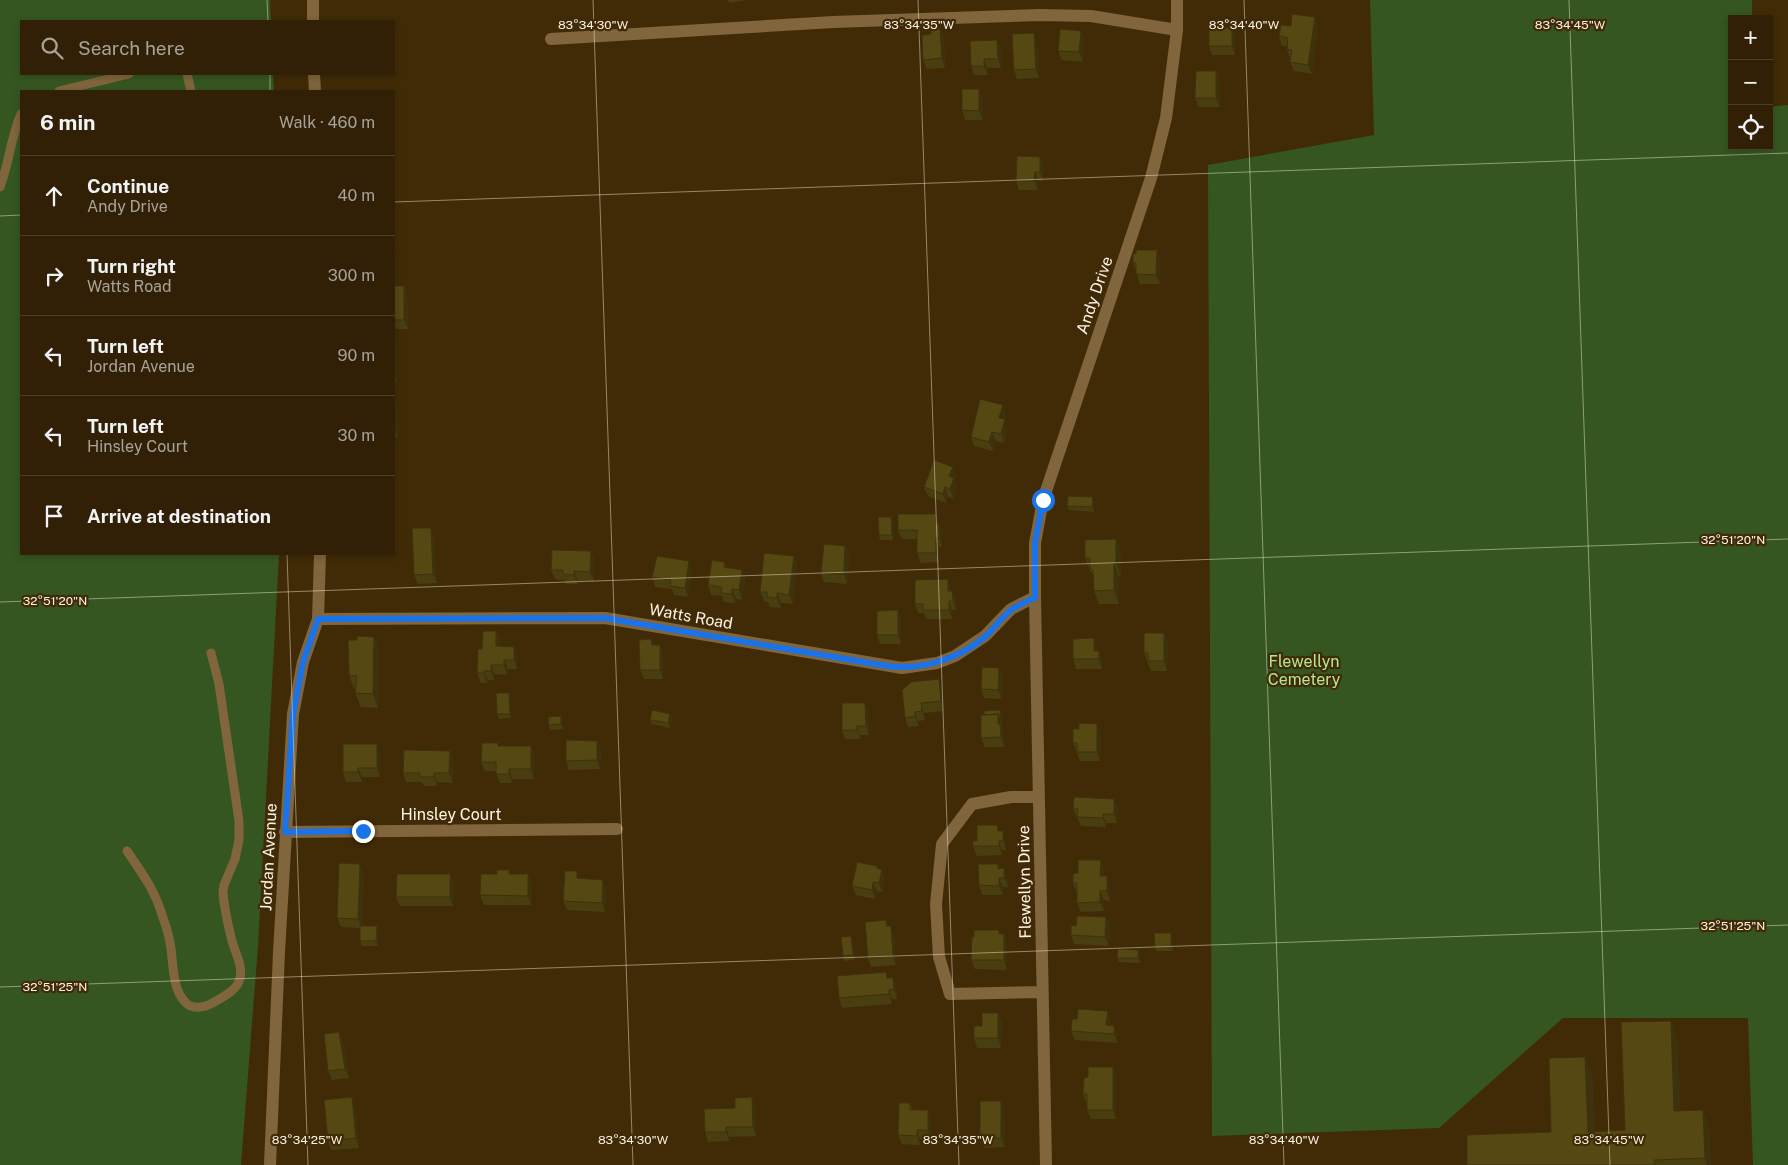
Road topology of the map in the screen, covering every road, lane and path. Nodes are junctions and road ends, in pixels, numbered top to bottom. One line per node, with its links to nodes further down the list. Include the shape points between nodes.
1 (313, 0): 3 (street)
2 (1177, 0): 4 (street, Andy Drive)
3 (313, 20)
4 (1177, 30): 5 (street, via 1091,16 1039,15 833,22); 15 (street, Andy Drive, via 1166,118 1151,178 1043,500 1035,543)
5 (551, 39)
6 (125, 75): 9 (lane)
7 (187, 75): 10 (lane)
8 (314, 75): 11 (street)
9 (63, 90)
10 (191, 90)
11 (315, 90)
12 (20, 116): 13 (lane)
13 (0, 187)
14 (320, 555): 16 (street, Jordan Avenue)
15 (1035, 598): 16 (street, Watts Road, via 1012,609 986,636 954,656 937,663 902,668 605,618); 18 (street, Flewellyn Drive)
16 (318, 619): 20 (street, Jordan Avenue, via 303,662 293,714)
17 (211, 653): 21 (lane, via 219,684 239,821 235,859 223,892 240,976 236,987 222,998 196,1007 183,1000 176,986 170,942 160,908 151,886)
18 (1039, 797): 22 (street, Flewellyn Drive); 22 (street, via 1011,797 972,804 942,844 936,904 939,957 950,994)
19 (616, 830): 20 (street, Hinsley Court)
20 (285, 832): 23 (street, Jordan Avenue)
21 (127, 851)
22 (1042, 992): 24 (street, Flewellyn Drive)
23 (270, 1165)
24 (1046, 1165)

